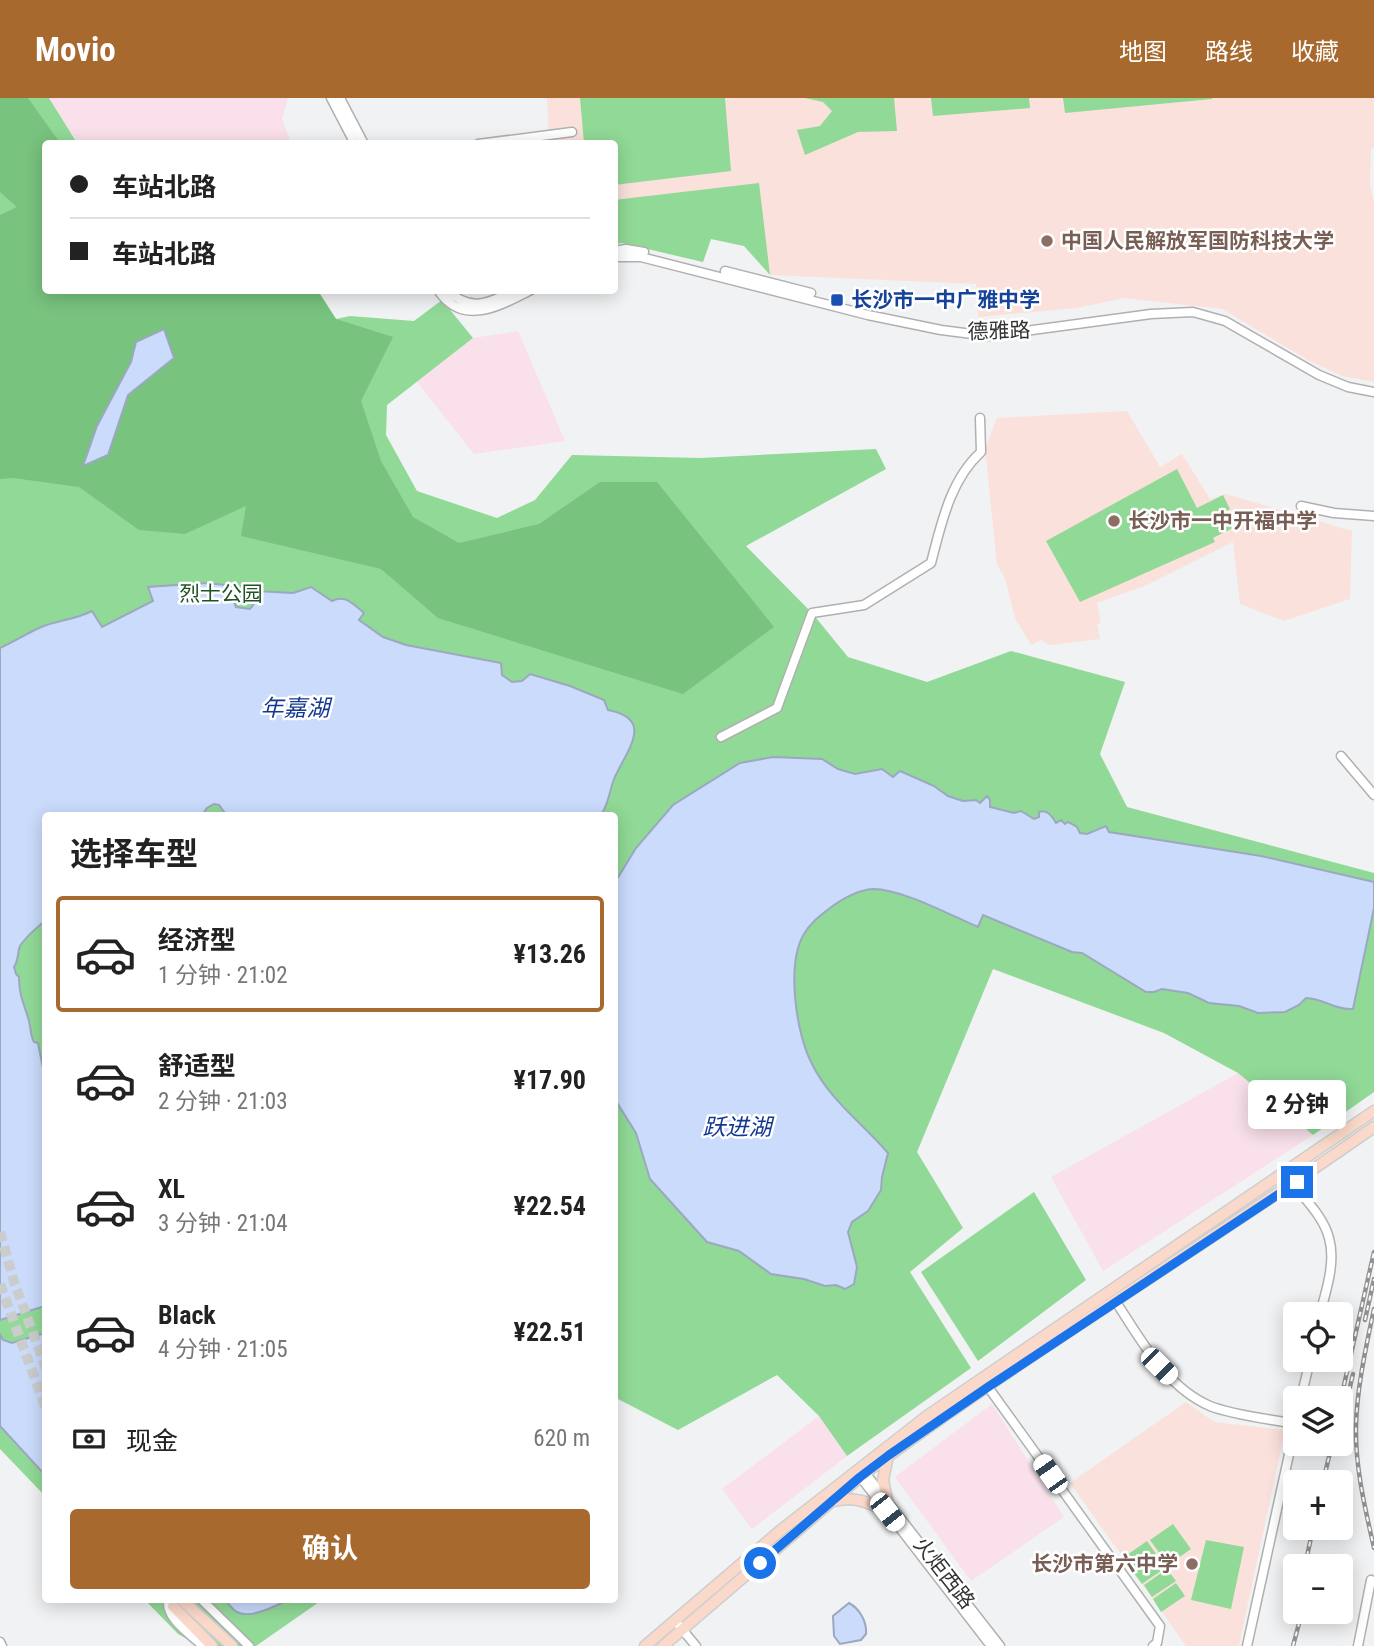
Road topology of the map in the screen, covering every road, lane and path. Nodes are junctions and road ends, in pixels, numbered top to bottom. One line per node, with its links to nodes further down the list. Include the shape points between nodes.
1 (331, 98): 4 (street)
2 (340, 98): 5 (street)
3 (572, 132): 6 (street)
4 (353, 140)
5 (363, 140)
6 (509, 140)
7 (618, 251): 13 (street, 德雅路, via 636,250 868,310 989,331 1150,310 1216,313 1321,372)
8 (618, 257): 13 (street, 德雅路, via 641,257 868,315 988,336 1193,312 1215,316 1319,375 1348,387)
9 (441, 294): 12 (street, via 458,307 478,311 496,308)
10 (452, 294): 11 (street, via 475,305)
11 (507, 294)
12 (523, 294)
13 (1374, 390)
14 (980, 418): 17 (street, via 981,453 948,502 931,563 864,605 812,613 777,708)
15 (1301, 506): 16 (street)
16 (1374, 516)
17 (720, 737)
18 (1341, 756): 19 (street)
19 (1374, 795)
20 (1374, 1111): 29 (main road, via 926,1416)
21 (1374, 1127): 22 (main road)
22 (1293, 1184): 23 (main road); 24 (street, via 1329,1238 1331,1269)
23 (1116, 1302): 25 (main road); 26 (street, via 1159,1366 1186,1393 1211,1406)
24 (1323, 1302)
25 (988, 1387): 27 (main road); 48 (street, via 1160,1626)
26 (1283, 1422)
27 (889, 1455): 29 (main road); 31 (main road, via 883,1479)
28 (1288, 1456): 49 (street)
29 (861, 1472): 30 (main road); 31 (street, 火炬西路); 37 (main road, via 781,1530)
30 (830, 1502): 31 (main road, via 848,1497); 38 (main road)
31 (887, 1506): 46 (street, 火炬西路); 47 (street, 火炬西路)
32 (1371, 1580): 50 (street)
33 (173, 1603): 39 (street, via 168,1611)
34 (175, 1603): 40 (main road)
35 (175, 1603): 41 (main road)
36 (205, 1603): 42 (street)
37 (676, 1622): 38 (street); 43 (main road)
38 (683, 1630): 44 (main road); 45 (street)
39 (203, 1646)
40 (212, 1646)
41 (232, 1646)
42 (249, 1646)
43 (645, 1646)
44 (663, 1646)
45 (696, 1646)
46 (991, 1646)
47 (1000, 1646)
48 (1153, 1646)
49 (1247, 1646)
50 (1358, 1646)

